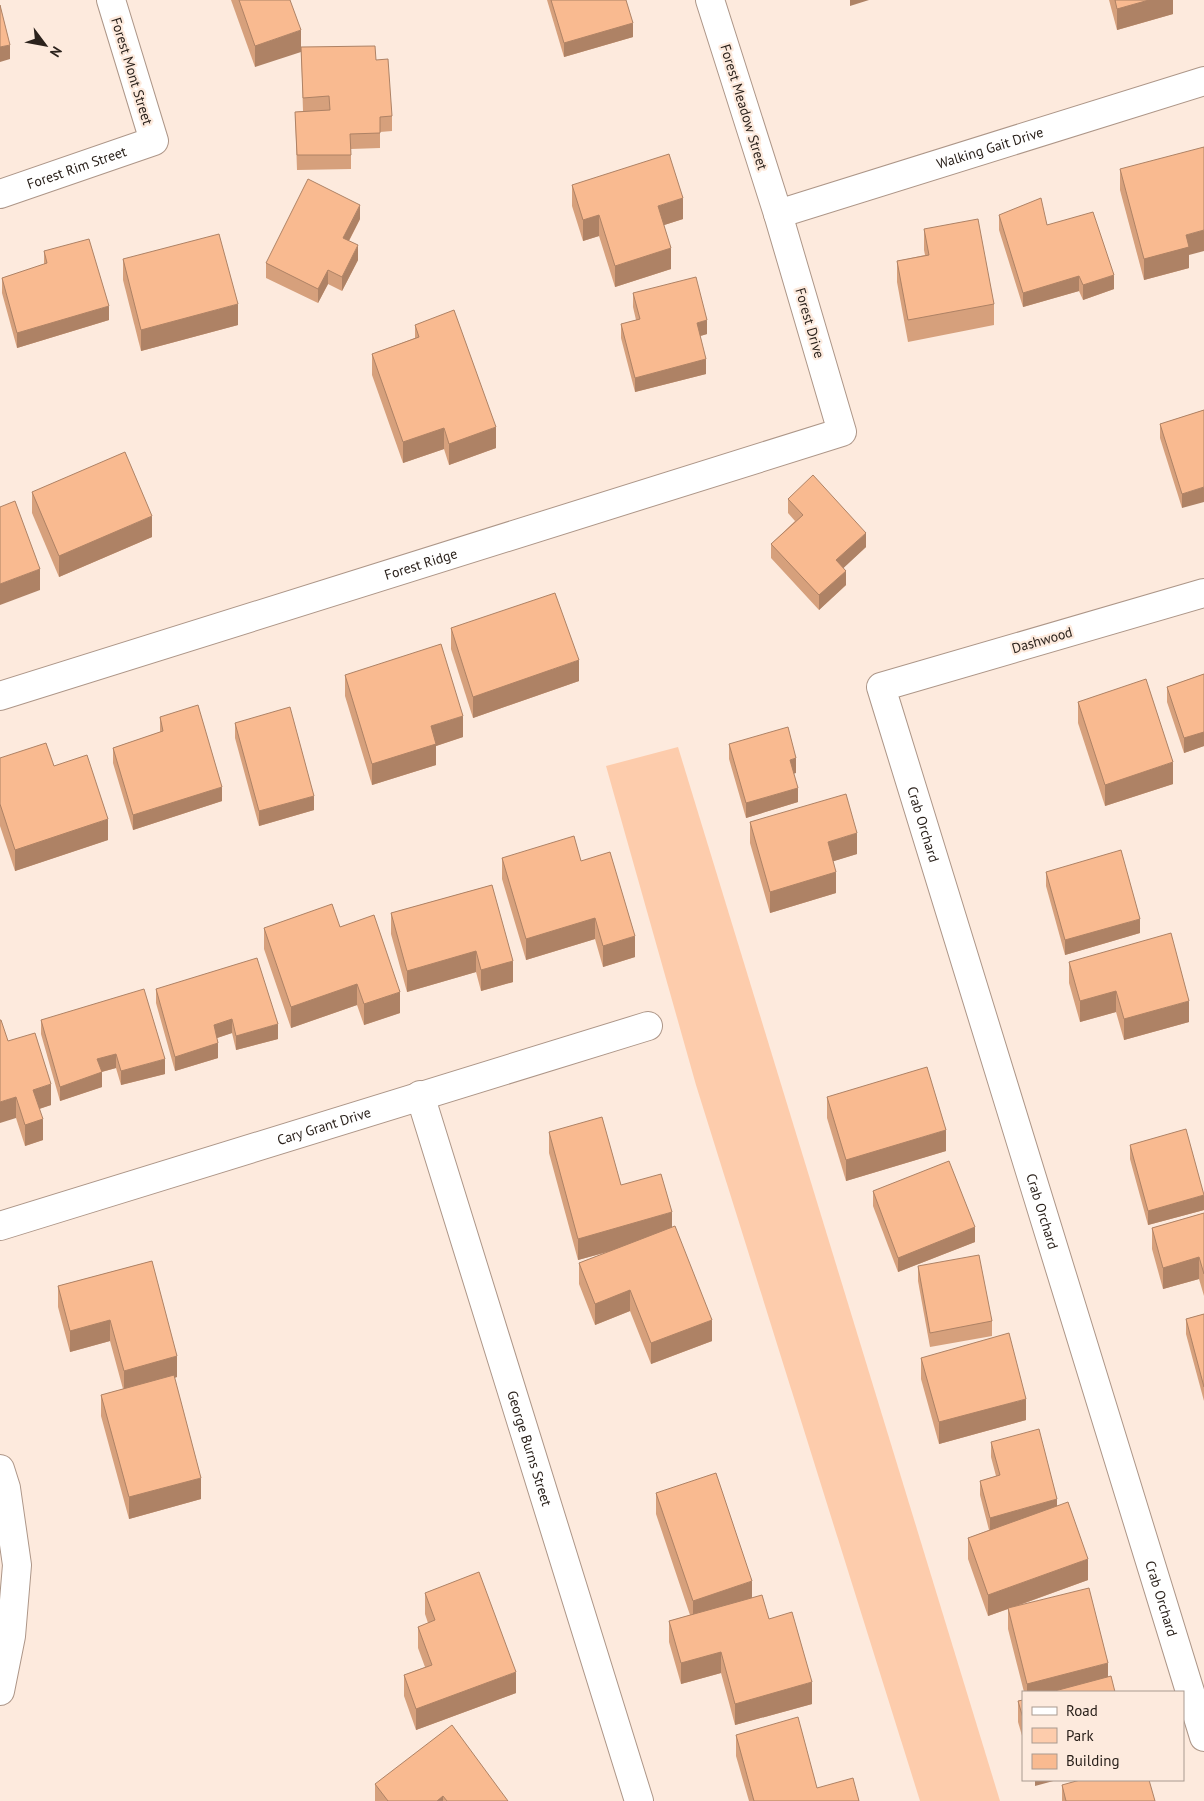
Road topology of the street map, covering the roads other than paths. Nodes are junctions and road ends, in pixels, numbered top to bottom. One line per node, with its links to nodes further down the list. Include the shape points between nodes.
1 (111, 0): 4 (street, Forest Mont Street)
2 (710, 0): 6 (street, Forest Meadow Street)
3 (1204, 81): 6 (street, Walking Gait Drive)
4 (154, 141): 5 (street, Forest Rim Street)
5 (0, 194)
6 (778, 214): 7 (street, Forest Drive)
7 (842, 432): 10 (street, Forest Ridge)
8 (1204, 593): 9 (street, Dashwood)
9 (880, 687): 16 (street, Crab Orchard)
10 (0, 696)
11 (648, 1026): 12 (street, Cary Grant Drive)
12 (420, 1095): 13 (street, Cary Grant Drive); 17 (street, George Burns Street)
13 (0, 1226)
14 (0, 1469): 15 (street, via 6,1488 17,1565 11,1636)
15 (0, 1690)
16 (1204, 1737)
17 (639, 1801)

